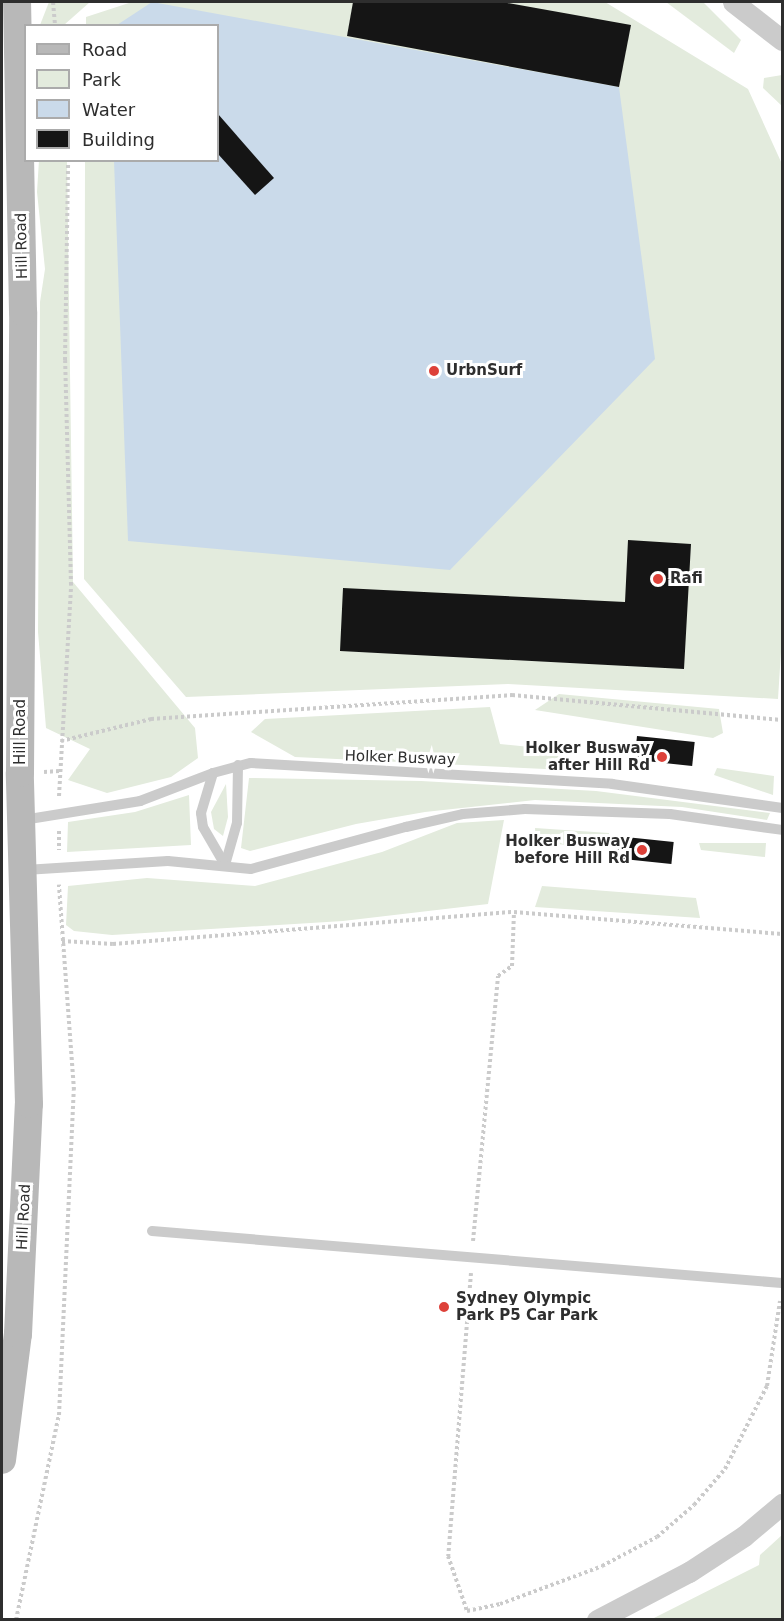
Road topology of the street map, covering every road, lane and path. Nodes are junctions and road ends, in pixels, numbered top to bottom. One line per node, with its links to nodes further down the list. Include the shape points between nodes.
1 (17, 2): 13 (street, Hill Road, via 23,312)
2 (53, 2): 4 (path)
3 (732, 2): 5 (street)
4 (55, 24)
5 (783, 40)
6 (68, 162): 8 (path, via 65,360 71,585)
7 (783, 720): 8 (path, via 512,695 198,714 152,719)
8 (61, 741): 12 (path)
9 (238, 765): 10 (lane, Holker Busway); 11 (lane, Holker Busway, via 612,784); 15 (lane, via 237,823)
10 (213, 773): 12 (lane, Holker Busway, via 140,801); 15 (lane, via 205,792 202,820)
11 (783, 808)
12 (59, 811): 13 (lane, Holker Busway); 16 (path)
13 (12, 823): 17 (street, Hill Road)
14 (783, 830): 15 (lane, via 670,814 525,809 463,814 417,824 258,868)
15 (225, 866): 16 (lane, via 168,861)
16 (59, 867): 17 (lane); 19 (path)
17 (13, 872): 23 (street, Hill Road, via 29,1104 18,1334)
18 (783, 934): 19 (path, via 514,912 113,944)
19 (63, 941): 26 (path, via 74,1090 59,1415)
20 (152, 1231): 21 (lane)
21 (783, 1283)
22 (781, 1297): 25 (path, via 767,1386 725,1469 694,1505 657,1537 602,1566 500,1604)
23 (2, 1460)
24 (783, 1504): 27 (street, via 689,1572)
25 (467, 1611)
26 (16, 1620)
27 (597, 1620)

